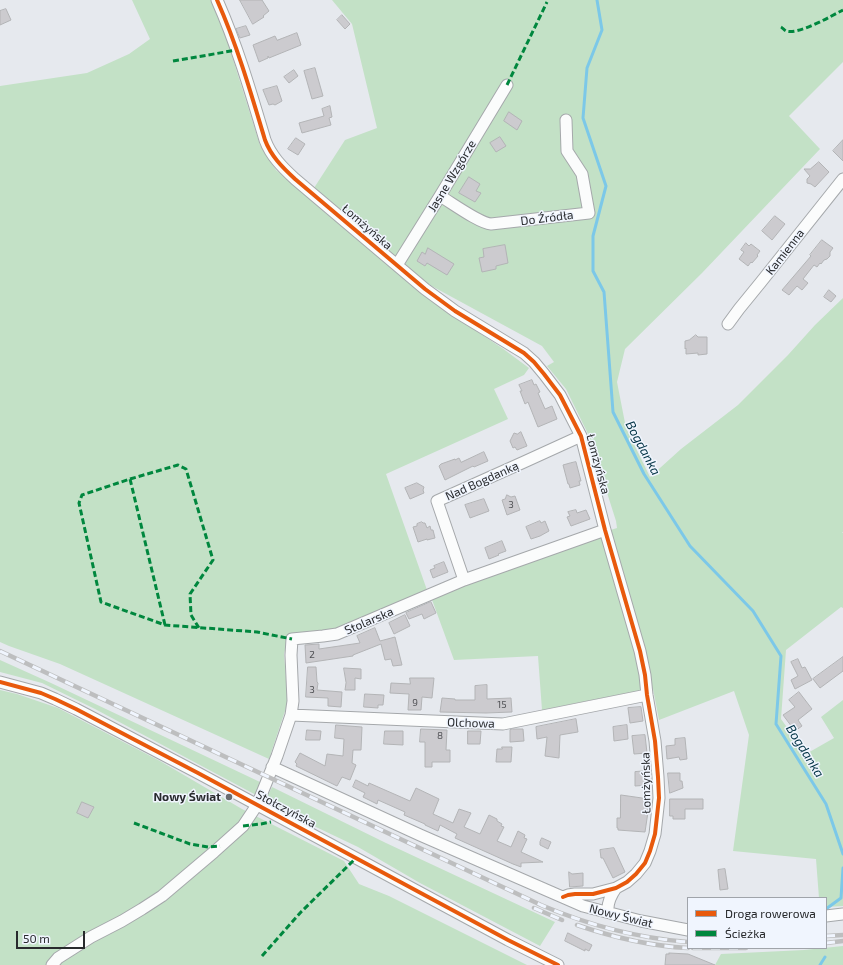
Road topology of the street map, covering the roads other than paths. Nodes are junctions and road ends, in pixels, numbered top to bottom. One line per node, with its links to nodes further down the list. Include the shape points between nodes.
1 (217, 0): 6 (street, Łomżyńska, via 237,50 271,153 295,179)
2 (507, 85): 5 (street, Jasne Wzgórze)
3 (566, 120): 5 (street, Do Źródła, via 567,151 582,174 589,213 486,224)
4 (843, 179): 7 (street, Kamienna)
5 (440, 196): 6 (street, Jasne Wzgórze)
6 (397, 265): 8 (street, Łomżyńska, via 455,311 524,353 534,362 560,396)
7 (728, 324)
8 (581, 436): 9 (street, Łomżyńska); 10 (street, Nad Bogdanką, via 437,501)
9 (605, 530): 10 (street, Stolarska); 12 (street, Łomżyńska, via 640,651)
10 (464, 580): 13 (street, Stolarska, via 337,634 292,639)
11 (0, 682): 15 (street, Stołczyńska, via 34,690 55,699)
12 (647, 695): 13 (street, Olchowa, via 503,724); 16 (street, Łomżyńska, via 658,777 655,834 645,863 627,882)
13 (292, 715): 14 (street, Stolarska)
14 (272, 767): 15 (street, Stolarska); 17 (street, Nowy Świat)
15 (256, 805): 22 (street, Stolarska, via 243,826 162,896 91,937 58,958); 23 (street, Stołczyńska)
16 (616, 888): 17 (street, Łomżyńska, via 593,894); 18 (street, via 608,902)
17 (563, 897): 18 (street, Nowy Świat, via 583,906)
18 (608, 912): 21 (street, Nowy Świat)
19 (843, 914): 20 (street)
20 (827, 916)
21 (687, 930)
22 (52, 965)
23 (558, 965)

